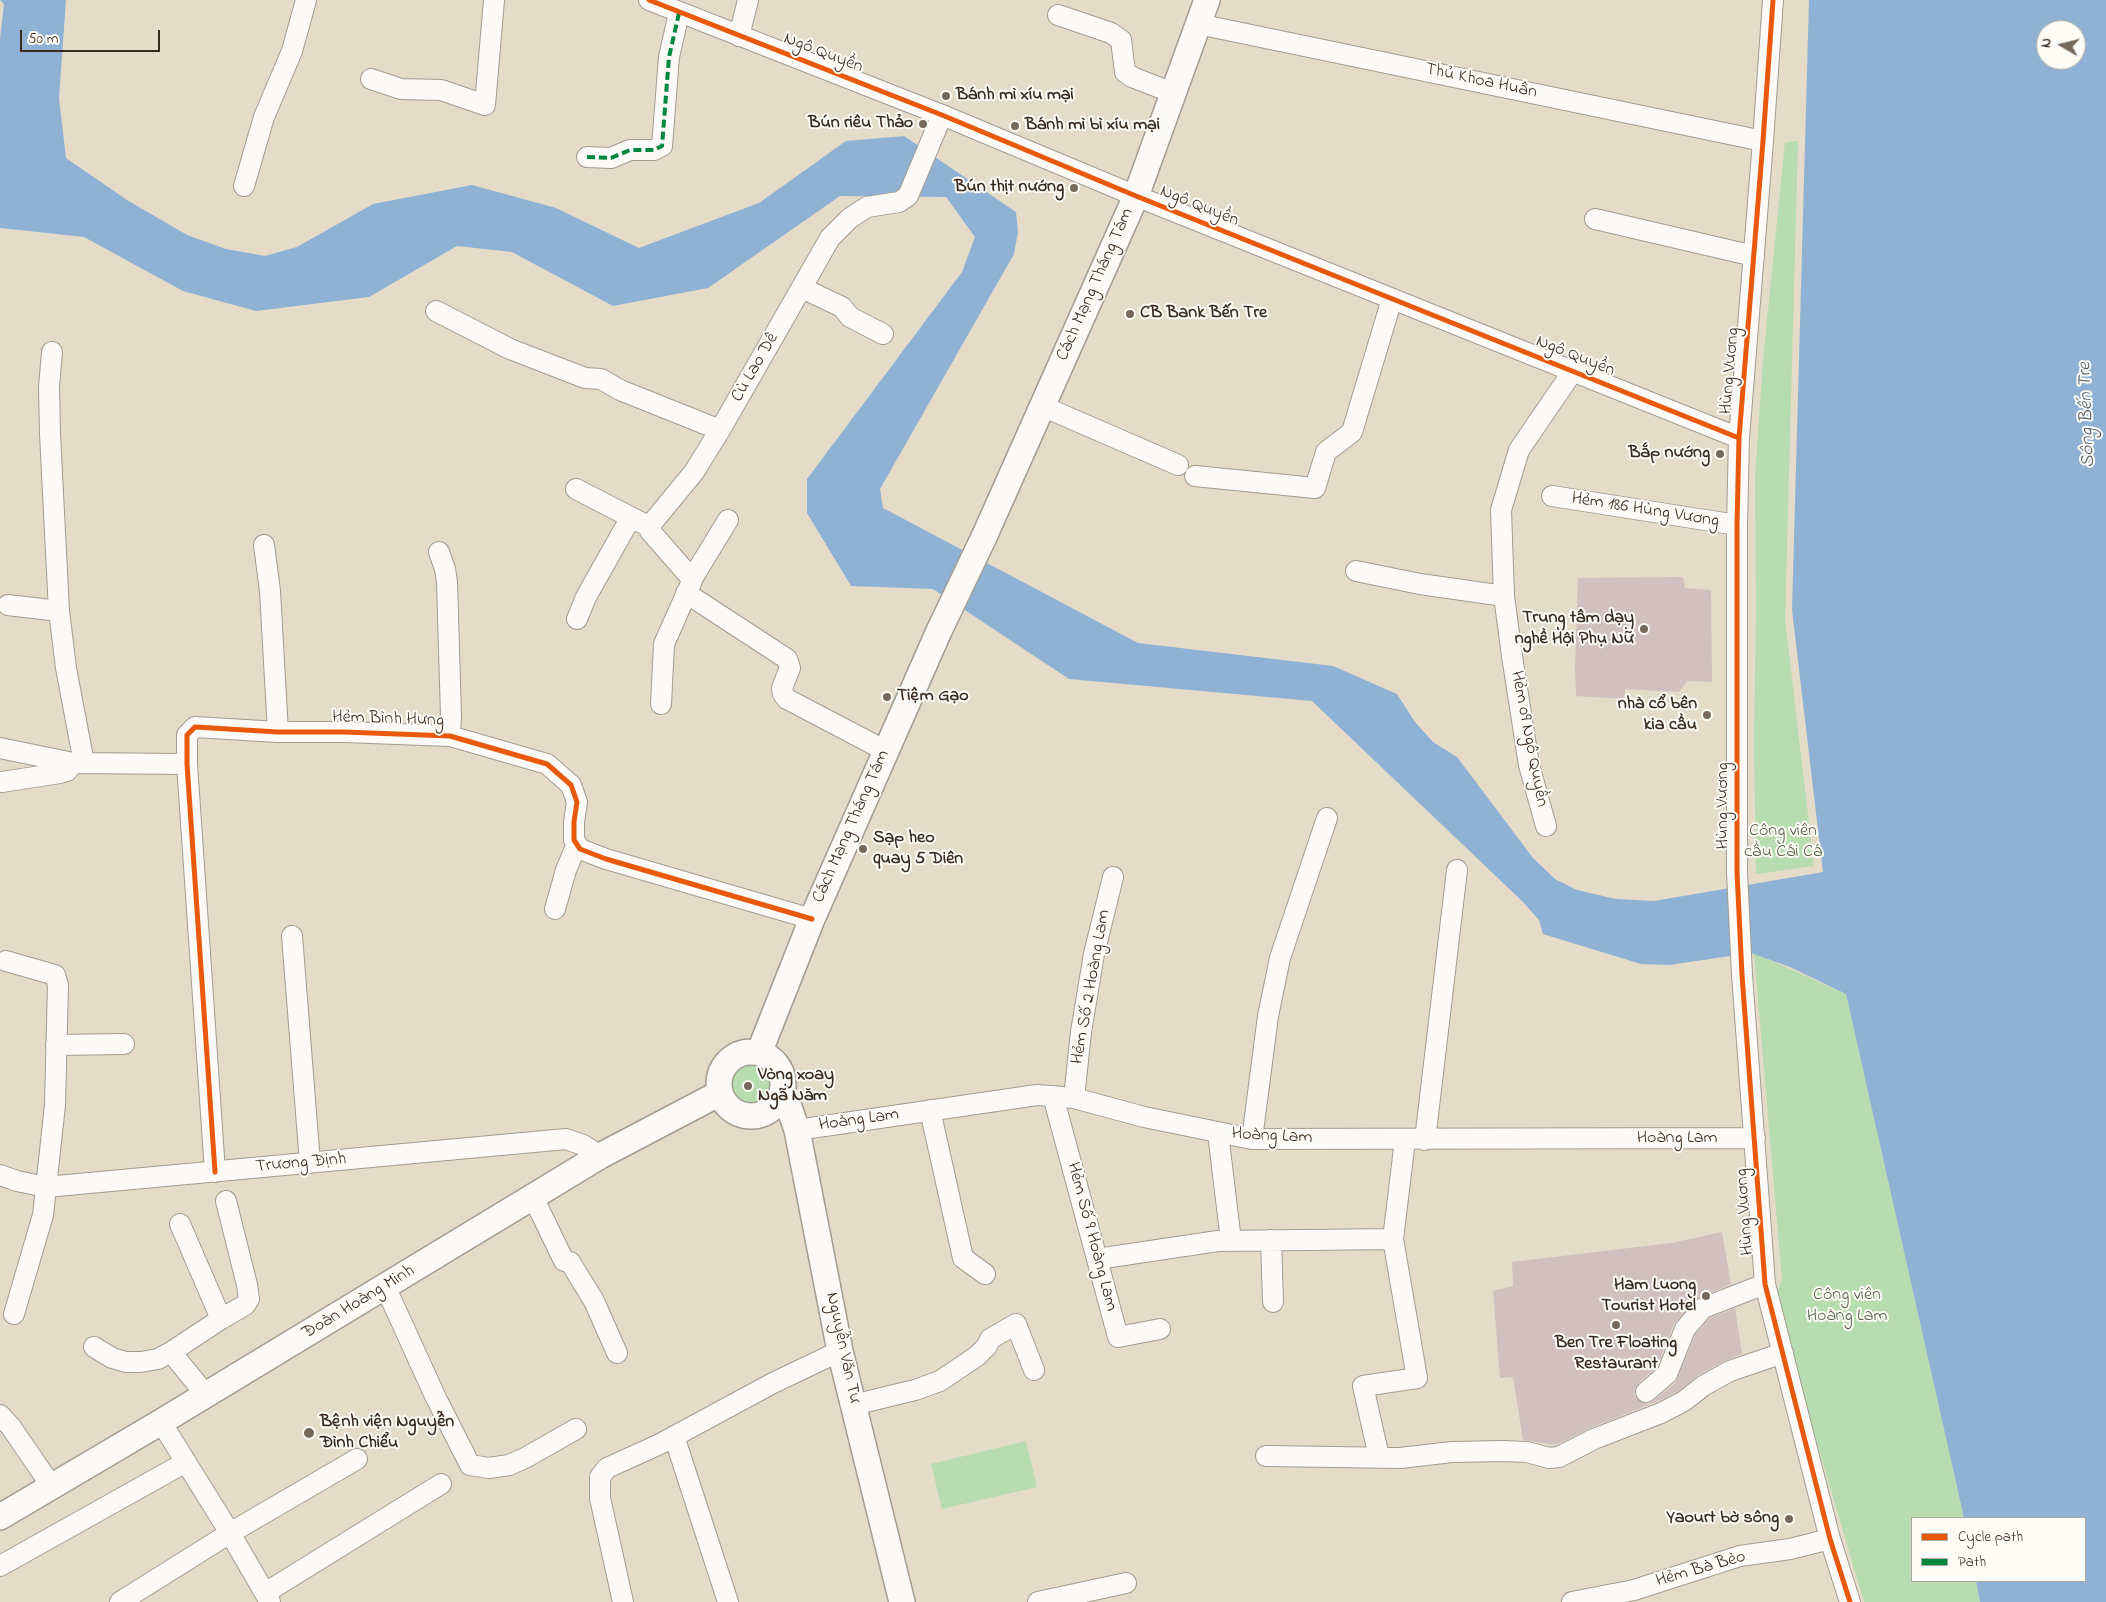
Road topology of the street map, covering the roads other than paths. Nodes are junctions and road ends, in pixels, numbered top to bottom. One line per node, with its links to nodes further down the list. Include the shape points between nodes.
1 (306, 0): 16 (street, via 292,51 264,117)
2 (494, 0): 11 (street, via 485,105 441,90 401,89)
3 (649, 0): 7 (street, Ngô Quyền)
4 (748, 0): 10 (street)
5 (1207, 0): 9 (main road, Cách Mạng Tháng Tám)
6 (1773, 0): 14 (street, Hùng Vương)
7 (679, 13): 10 (street, Ngô Quyền); 15 (street, via 669,56 662,146 654,150 630,150 611,158)
8 (1058, 14): 12 (street, via 1111,33 1121,40 1125,72)
9 (1198, 24): 12 (main road, Cách Mạng Tháng Tám); 14 (street, Thủ Khoa Huân)
10 (739, 36): 13 (street, Ngô Quyền)
11 (371, 79)
12 (1173, 92): 17 (main road, Cách Mạng Tháng Tám)
13 (942, 115): 17 (street, Ngô Quyền); 20 (street, Cù Lao Dê, via 908,196 899,202 868,207 850,218 830,238)
14 (1764, 141): 19 (street, Hùng Vương)
15 (586, 157)
16 (244, 186)
17 (1136, 196): 21 (street, Ngô Quyền); 26 (main road, Cách Mạng Tháng Tám)
18 (1595, 219): 19 (street)
19 (1754, 256): 28 (street, Hùng Vương)
20 (802, 288): 23 (street, via 842,307 850,317); 27 (street, Cù Lao Dê)
21 (1392, 299): 25 (street, Ngô Quyền); 30 (street, via 1352,432 1326,452 1315,488)
22 (436, 312): 27 (street, via 510,349 585,378 600,379)
23 (883, 334)
24 (52, 352): 43 (street, via 50,434)
25 (1573, 372): 28 (street, Ngô Quyền); 41 (street, Hẻm 09 Ngô Quyền, via 1519,450 1501,510)
26 (1042, 406): 29 (street); 49 (main road, Cách Mạng Tháng Tám)
27 (720, 430): 36 (street, Cù Lao Dê, via 694,472)
28 (1739, 438): 35 (street, Hùng Vương)
29 (1178, 465)
30 (1195, 476)
31 (576, 489): 33 (street)
32 (1552, 496): 35 (street, Hẻm 186 Hùng Vương)
33 (631, 518): 36 (street); 44 (street)
34 (728, 520): 40 (street)
35 (1737, 525): 72 (street, Hùng Vương, via 1737,872)
36 (650, 527): 40 (street)
37 (264, 545): 46 (street, via 270,591)
38 (438, 552): 47 (street, via 447,582)
39 (1356, 571): 41 (street)
40 (689, 586): 45 (street, via 664,644); 49 (street, via 787,659 790,668 782,688 787,700)
41 (1504, 596): 54 (street, Hẻm 09 Ngô Quyền, via 1529,765)
42 (8, 605): 43 (street)
43 (59, 611): 50 (street)
44 (577, 619)
45 (661, 704)
46 (278, 732): 47 (street, Hẻm Bình Hưng); 51 (street, Hẻm Bình Hưng, via 195,726 187,735)
47 (450, 736): 55 (street, Hẻm Bình Hưng, via 547,764 571,785 576,802 574,840)
48 (0, 748): 50 (street)
49 (886, 751): 59 (main road, Cách Mạng Tháng Tám)
50 (78, 763): 51 (street); 52 (street, via 60,773)
51 (188, 764): 78 (street)
52 (2, 782)
53 (1327, 818): 73 (street, via 1280,958 1268,1016)
54 (1546, 826)
55 (577, 844): 58 (street); 59 (street, via 580,849 606,859)
56 (1456, 870): 75 (street)
57 (1113, 877): 68 (street, Hẻm Số 2 Hoàng Lam, via 1092,964)
58 (555, 909)
59 (812, 919): 64 (main road, Cách Mạng Tháng Tám)
60 (292, 936): 77 (street)
61 (6, 961): 63 (street, via 55,975 58,985)
62 (124, 1044): 63 (street)
63 (56, 1045): 80 (street, via 55,1105)
64 (759, 1053): 65 (main road, via 742,1054 728,1062 719,1082); 66 (main road, via 776,1065 781,1074)
65 (720, 1093): 66 (main road, via 731,1109 749,1116 768,1111); 76 (main road, Đoàn Hoàng Minh)
66 (781, 1095): 70 (main road, Nguyễn Văn Tư)
67 (1053, 1096): 68 (street, Hoàng Lam); 69 (street, Hoàng Lam, via 1037,1095); 87 (street, Hẻm Số 9 Hoàng Lam)
68 (1074, 1098): 71 (street, Hoàng Lam, via 1144,1118)
69 (930, 1110): 70 (street, Hoàng Lam); 88 (street, via 963,1258)
70 (797, 1130): 96 (main road, Nguyễn Văn Tư)
71 (1218, 1133): 73 (street, Hoàng Lam); 86 (street)
72 (1755, 1138): 75 (street, Hoàng Lam); 89 (street, Hùng Vương)
73 (1252, 1139): 74 (street, Hoàng Lam)
74 (1405, 1140): 75 (street, Hoàng Lam); 85 (street)
75 (1425, 1140)
76 (600, 1156): 77 (street, Trương Định, via 583,1145 566,1140); 81 (main road, Đoàn Hoàng Minh)
77 (310, 1163): 78 (street, Trương Định)
78 (215, 1172): 80 (street, Trương Định)
79 (0, 1174): 80 (street, Trương Định)
80 (46, 1187): 92 (street, via 43,1215)
81 (533, 1197): 90 (main road, Đoàn Hoàng Minh); 98 (street, via 564,1261 570,1262 594,1302)
82 (226, 1201): 93 (street, via 249,1299 245,1305)
83 (180, 1224): 93 (street)
84 (1271, 1240): 85 (street); 86 (street); 91 (street)
85 (1393, 1240): 109 (street, via 1417,1378 1363,1386)
86 (1231, 1241): 87 (street)
87 (1097, 1259): 94 (street, Hẻm Số 9 Hoàng Lam, via 1118,1337)
88 (985, 1274)
89 (1765, 1284): 99 (street, Hùng Vương); 101 (street, via 1703,1308 1685,1329 1667,1374)
90 (385, 1286): 102 (main road, Đoàn Hoàng Minh); 106 (street, via 470,1464 489,1468 509,1465)
91 (1273, 1302)
92 (14, 1314)
93 (221, 1319): 97 (street)
94 (1160, 1329)
95 (94, 1347): 97 (street, via 126,1362 158,1359)
96 (840, 1351): 103 (main road, Nguyễn Văn Tư); 107 (street)
97 (171, 1352): 102 (street)
98 (617, 1353)
99 (1783, 1353): 109 (street, via 1730,1371 1661,1413 1594,1439 1560,1457 1503,1451); 116 (street, Hùng Vương)
100 (1034, 1370): 103 (street, via 1016,1324 990,1338 977,1356 940,1381)
101 (1646, 1392)
102 (206, 1396): 105 (main road, Đoàn Hoàng Minh)
103 (853, 1405): 123 (main road, Nguyễn Văn Tư)
104 (0, 1415): 113 (street)
105 (162, 1422): 111 (street); 113 (main road, Đoàn Hoàng Minh)
106 (576, 1429)
107 (674, 1436): 121 (street, via 607,1468 600,1477 600,1498); 122 (street)
108 (1266, 1456): 109 (street)
109 (1379, 1457)
110 (358, 1459): 115 (street)
111 (186, 1462): 115 (street); 117 (street)
112 (442, 1484): 119 (street)
113 (52, 1487): 114 (main road, Đoàn Hoàng Minh)
114 (0, 1517)
115 (230, 1532): 119 (street); 120 (street)
116 (1830, 1539): 125 (street, Hẻm Bà Bèo, via 1740,1556 1634,1590); 126 (street, Hùng Vương)
117 (0, 1566)
118 (1126, 1583): 124 (street)
119 (268, 1598)
120 (120, 1602)
121 (623, 1602)
122 (728, 1602)
123 (902, 1602)
124 (1038, 1602)
125 (1572, 1602)
126 (1850, 1602)

